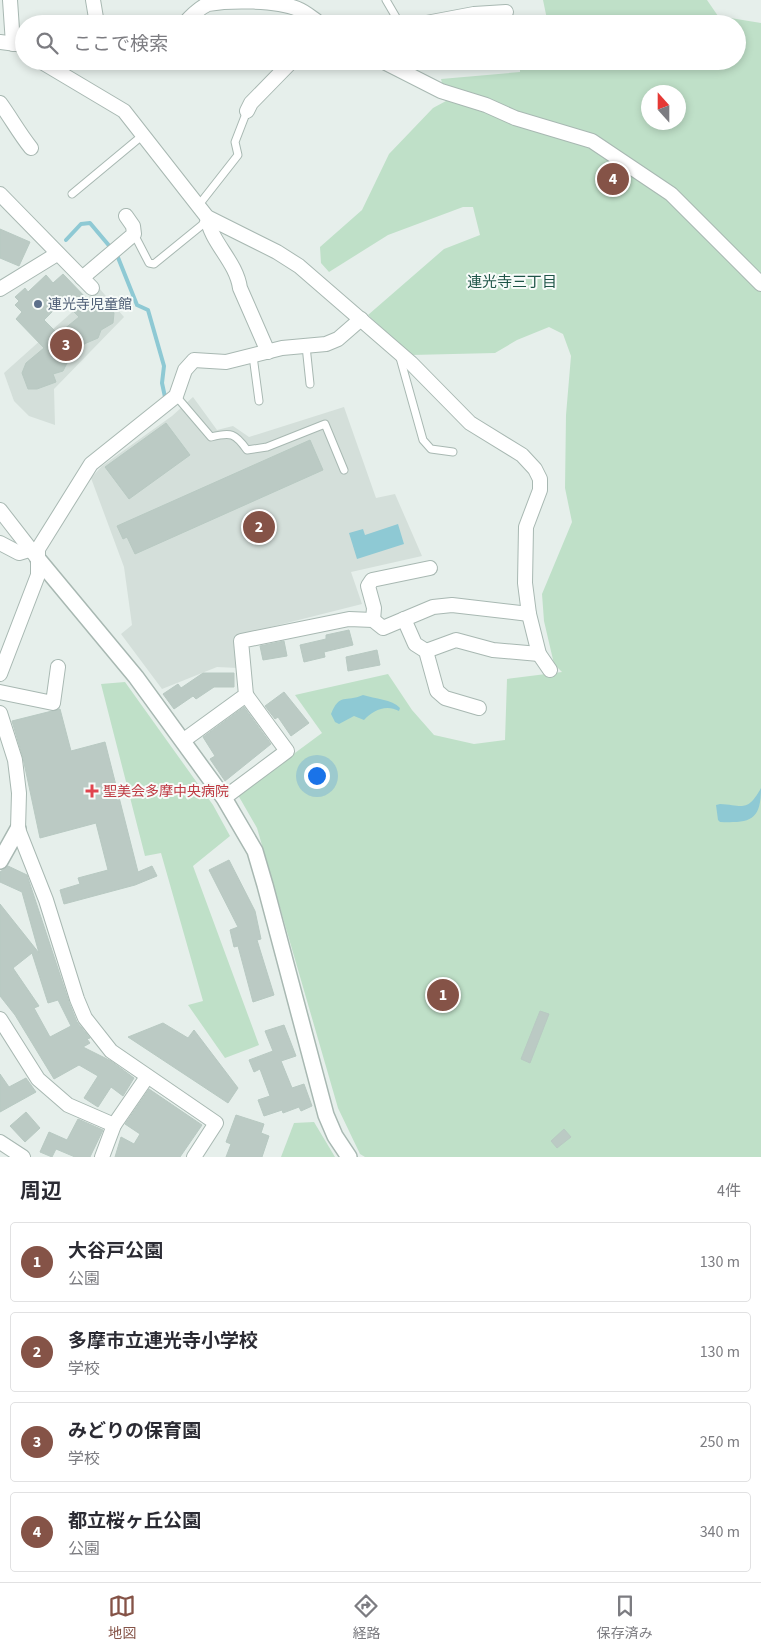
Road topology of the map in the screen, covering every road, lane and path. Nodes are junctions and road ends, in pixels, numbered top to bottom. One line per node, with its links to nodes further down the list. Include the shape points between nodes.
1 (10, 0): 11 (street)
2 (93, 0): 6 (street)
3 (386, 0): 9 (lane)
4 (296, 4): 7 (street, via 224,1 208,4); 8 (street)
5 (504, 12): 10 (street)
6 (96, 15)
7 (192, 15)
8 (308, 15)
9 (395, 15)
10 (469, 15)
11 (12, 44)
12 (55, 70): 17 (street, via 124,111)
13 (283, 70): 16 (street)
14 (400, 70): 26 (street, via 442,91 515,118 592,141 671,194)
15 (2, 109): 18 (street)
16 (247, 111): 21 (lane, via 235,142 238,155)
17 (144, 134): 20 (lane); 21 (street)
18 (31, 148)
19 (0, 194): 24 (street)
20 (72, 194)
21 (202, 211): 23 (lane, via 202,225 154,264 149,263); 29 (street, via 284,257); 31 (street, via 208,228 239,278 240,288)
22 (126, 216): 23 (street)
23 (134, 234): 25 (street)
24 (57, 254): 25 (street); 28 (street)
25 (82, 278): 27 (street)
26 (761, 284)
27 (92, 288)
28 (0, 289)
29 (361, 318): 30 (street, via 338,339); 32 (street)
30 (306, 346): 31 (street); 34 (lane)
31 (268, 352): 33 (street)
32 (399, 354): 37 (lane, via 423,440 431,448); 43 (street, via 470,423 522,455 535,469 540,479 540,490 526,527 525,583)
33 (253, 356): 35 (street, via 226,362 194,360 185,370); 36 (lane)
34 (310, 384)
35 (176, 396): 38 (lane, via 211,437 227,433 239,438 247,450 267,447 325,424); 41 (street, via 91,464)
36 (259, 401)
37 (453, 452)
38 (344, 470)
39 (0, 510): 41 (street)
40 (0, 543): 41 (street, via 19,553)
41 (33, 554): 50 (street, via 38,575); 55 (street, via 136,676)
42 (430, 568): 45 (street, via 372,580 368,586 374,608)
43 (529, 614): 44 (street, via 452,605 433,607); 47 (street)
44 (404, 619): 45 (street, via 383,628); 46 (street, via 415,644)
45 (373, 620): 52 (street, via 349,619 241,641)
46 (426, 651): 47 (street, via 456,640 493,650); 53 (street, via 438,691 445,698)
47 (538, 654): 49 (street)
48 (58, 667): 51 (street, via 52,703)
49 (550, 670)
50 (0, 674)
51 (0, 692)
52 (246, 694): 55 (street); 56 (street, via 287,751)
53 (479, 708)
54 (0, 712): 57 (street, via 15,760 20,793)
55 (184, 740): 56 (street)
56 (224, 798): 66 (street, via 255,851 326,1115)
57 (18, 829): 58 (street); 60 (street, via 46,900 85,1018 110,1051)
58 (0, 861)
59 (0, 1019): 61 (street, via 38,1079 68,1105)
60 (147, 1076): 61 (street); 65 (street, via 216,1123)
61 (114, 1125): 64 (street)
62 (0, 1142): 63 (street)
63 (23, 1157)
64 (102, 1157)
65 (194, 1157)
66 (349, 1157)

